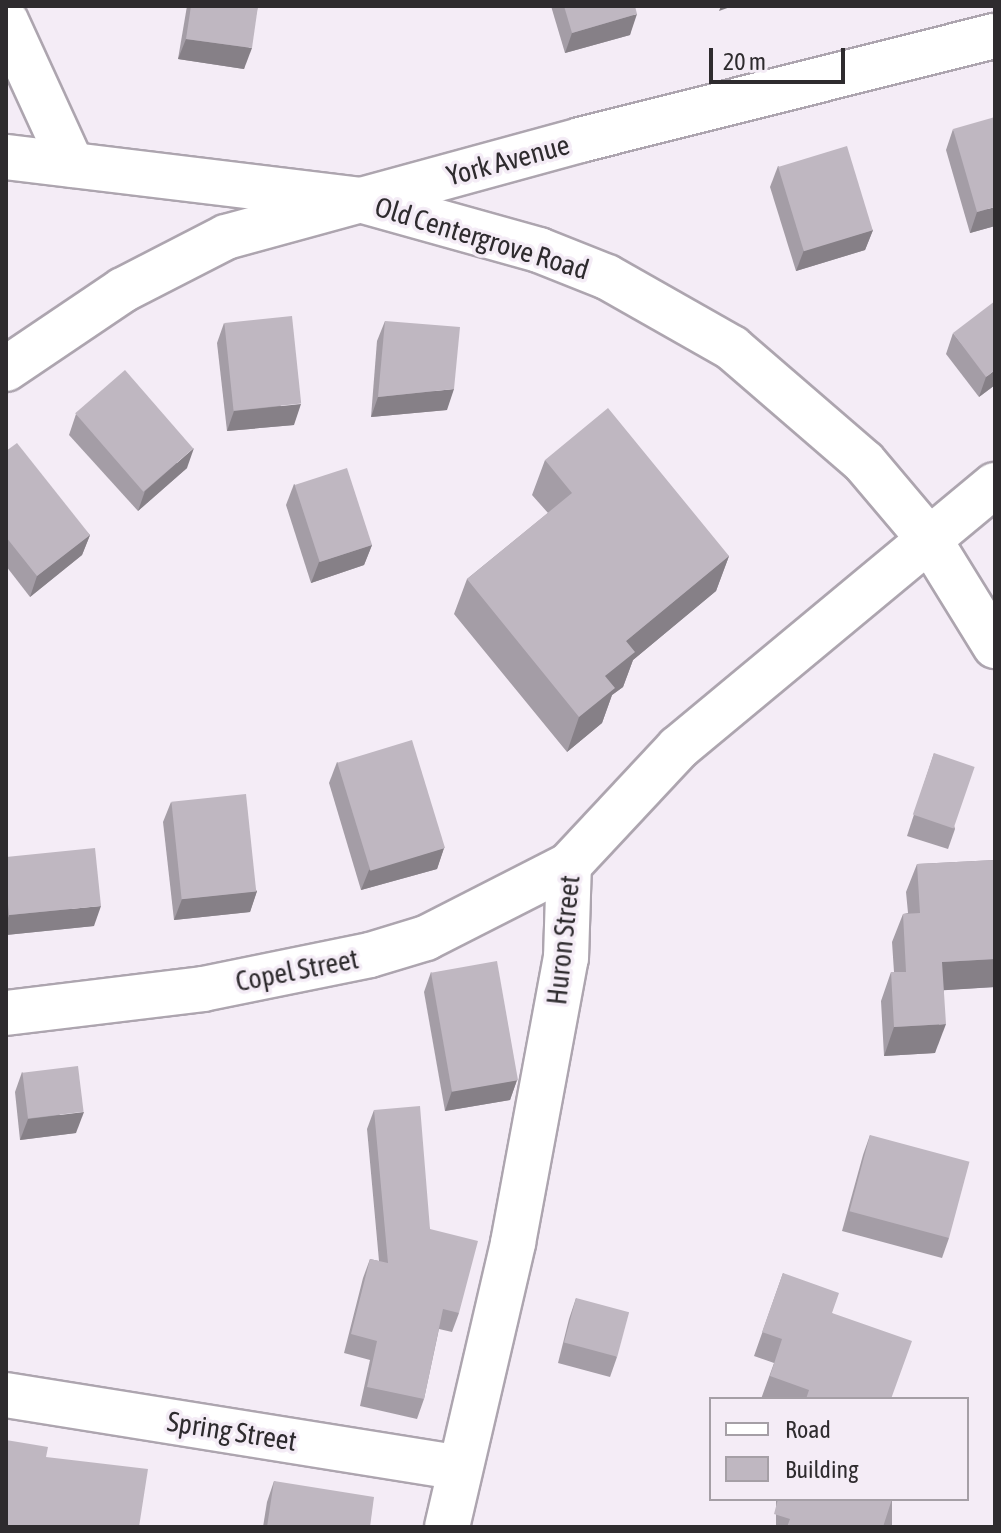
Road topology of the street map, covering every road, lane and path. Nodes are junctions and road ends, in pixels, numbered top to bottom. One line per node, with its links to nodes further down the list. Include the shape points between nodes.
1 (6, 21): 4 (street)
2 (995, 36): 5 (street, York Avenue)
3 (6, 157): 4 (street, Old Centergrove Road)
4 (72, 165): 5 (street, Old Centergrove Road)
5 (360, 200): 6 (street, York Avenue, via 226,237 174,260); 8 (street, Old Centergrove Road, via 539,250 673,310 732,348 829,430 891,491)
6 (6, 369)
7 (995, 485): 8 (street, Huron Street)
8 (929, 539): 9 (street, Old Centergrove Road); 10 (street, Huron Street, via 678,748)
9 (995, 646)
10 (569, 865): 11 (street, Copel Street, via 426,938 370,955 203,989); 13 (street, Huron Street, via 566,958 513,1243)
11 (6, 1013)
12 (6, 1395): 13 (street, Spring Street)
13 (458, 1467): 14 (street, Huron Street)
14 (447, 1527)

